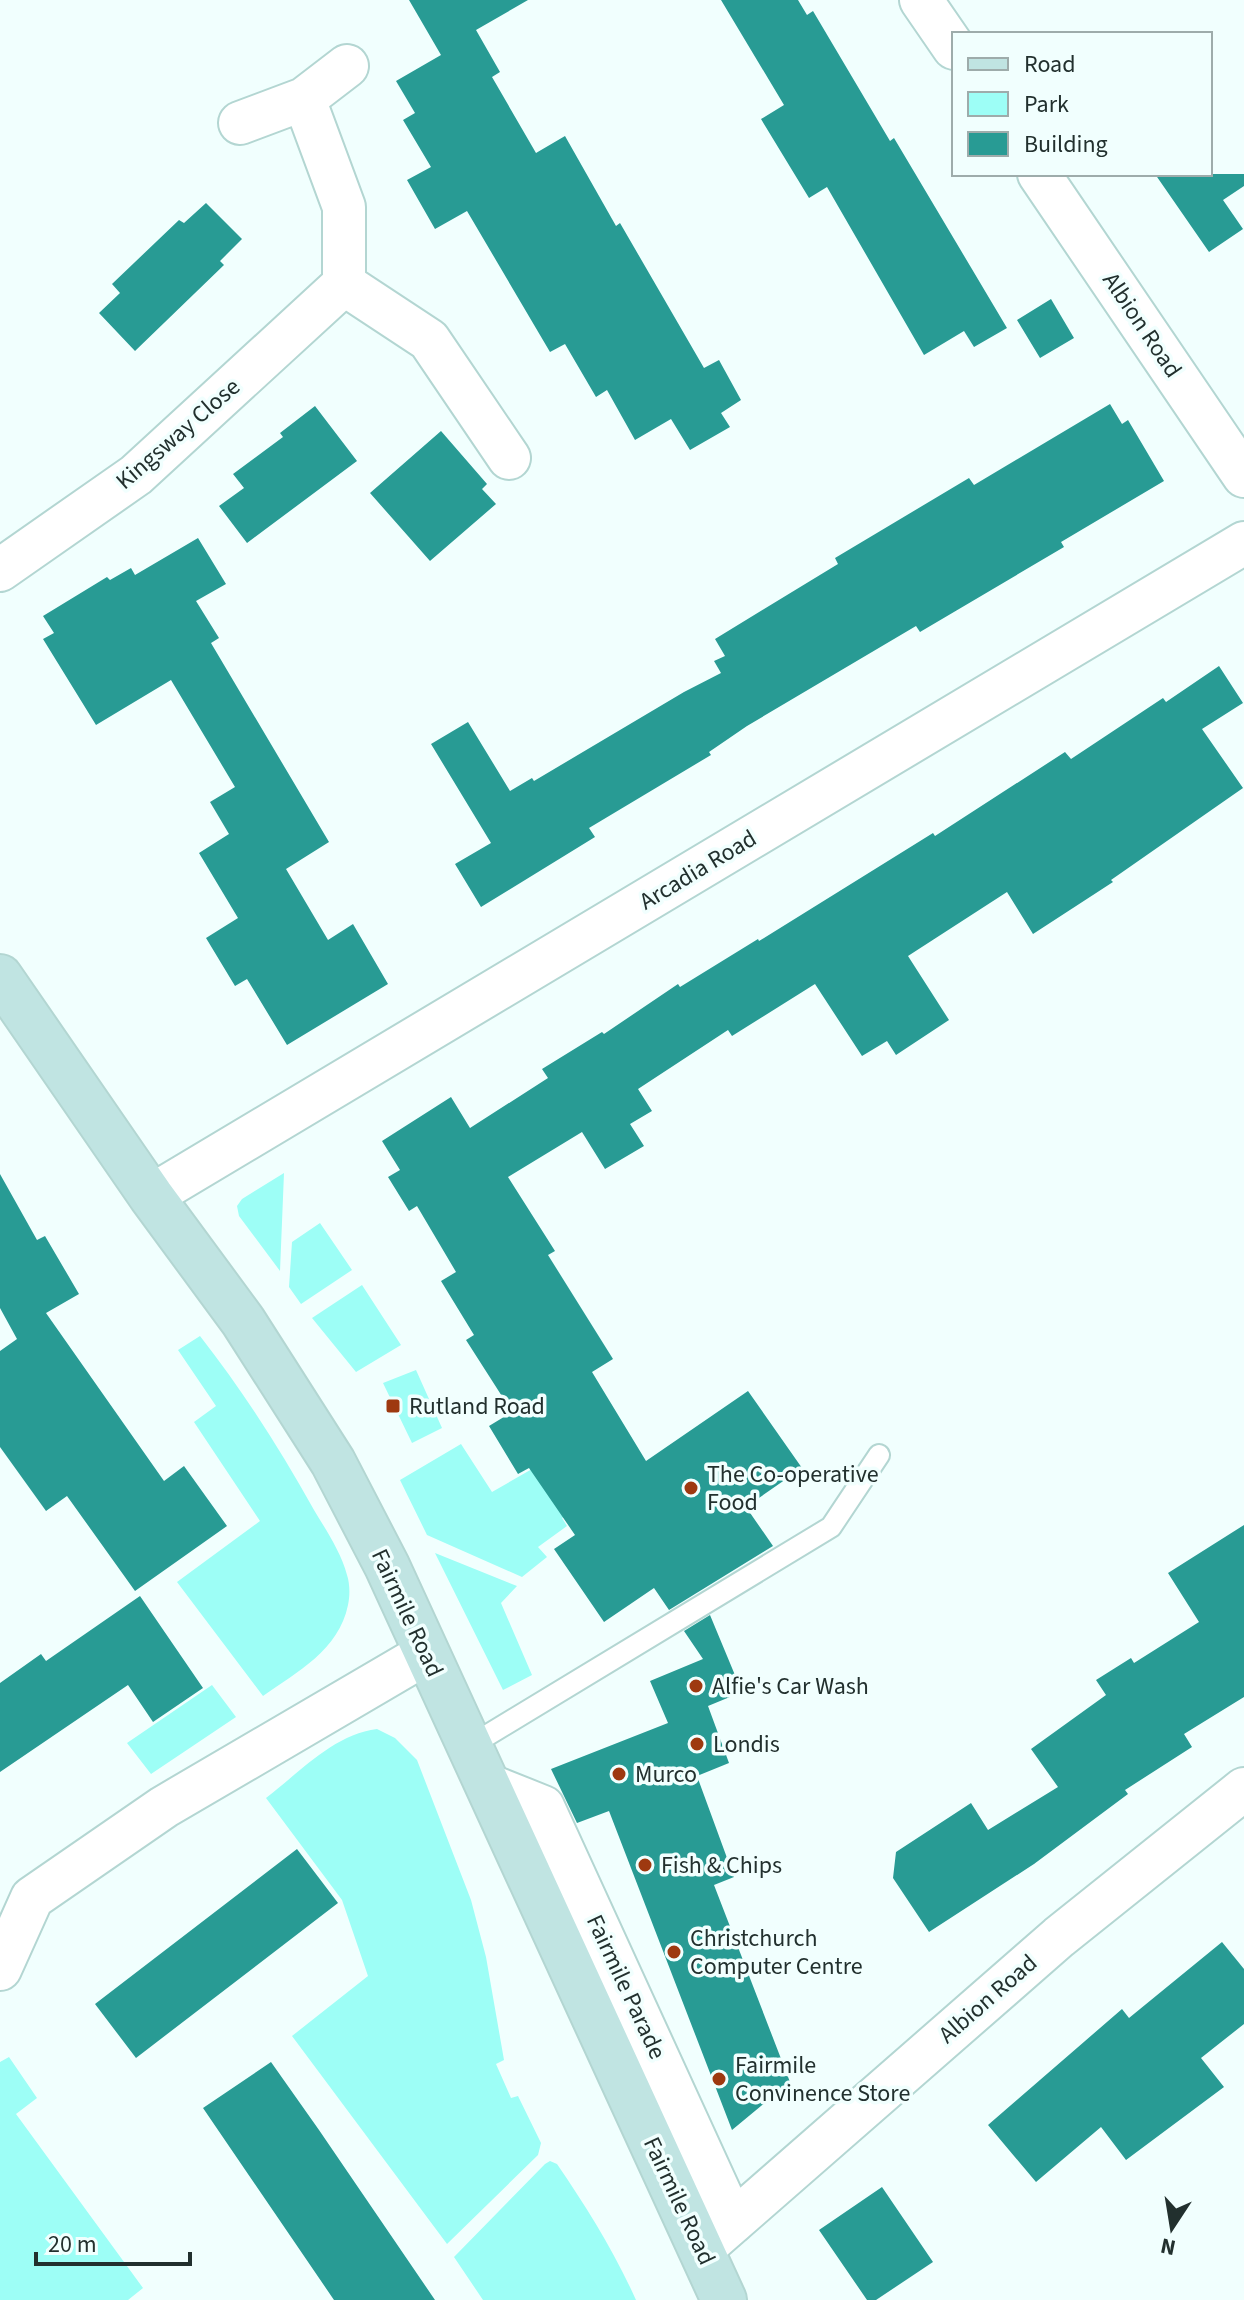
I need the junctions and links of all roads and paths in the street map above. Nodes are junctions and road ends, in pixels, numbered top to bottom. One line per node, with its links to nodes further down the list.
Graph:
1 (921, 0): 2 (street)
2 (952, 45)
3 (347, 66): 4 (street)
4 (304, 99): 5 (street); 7 (street)
5 (240, 123)
6 (1040, 176): 9 (street, Albion Road)
7 (344, 284): 8 (street); 11 (street, Kingsway Close)
8 (509, 458)
9 (1244, 476)
10 (1244, 543): 13 (street, Arcadia Road)
11 (0, 570)
12 (0, 977): 13 (main road, Fairmile Road)
13 (151, 1196): 15 (main road, Fairmile Road)
14 (879, 1455): 16 (lane)
15 (427, 1653): 16 (main road, Fairmile Road); 18 (street)
16 (468, 1747): 19 (main road, Fairmile Road)
17 (1244, 1789): 19 (street, Albion Road)
18 (0, 1969)
19 (718, 2236): 20 (main road, Fairmile Road)
20 (724, 2300)

